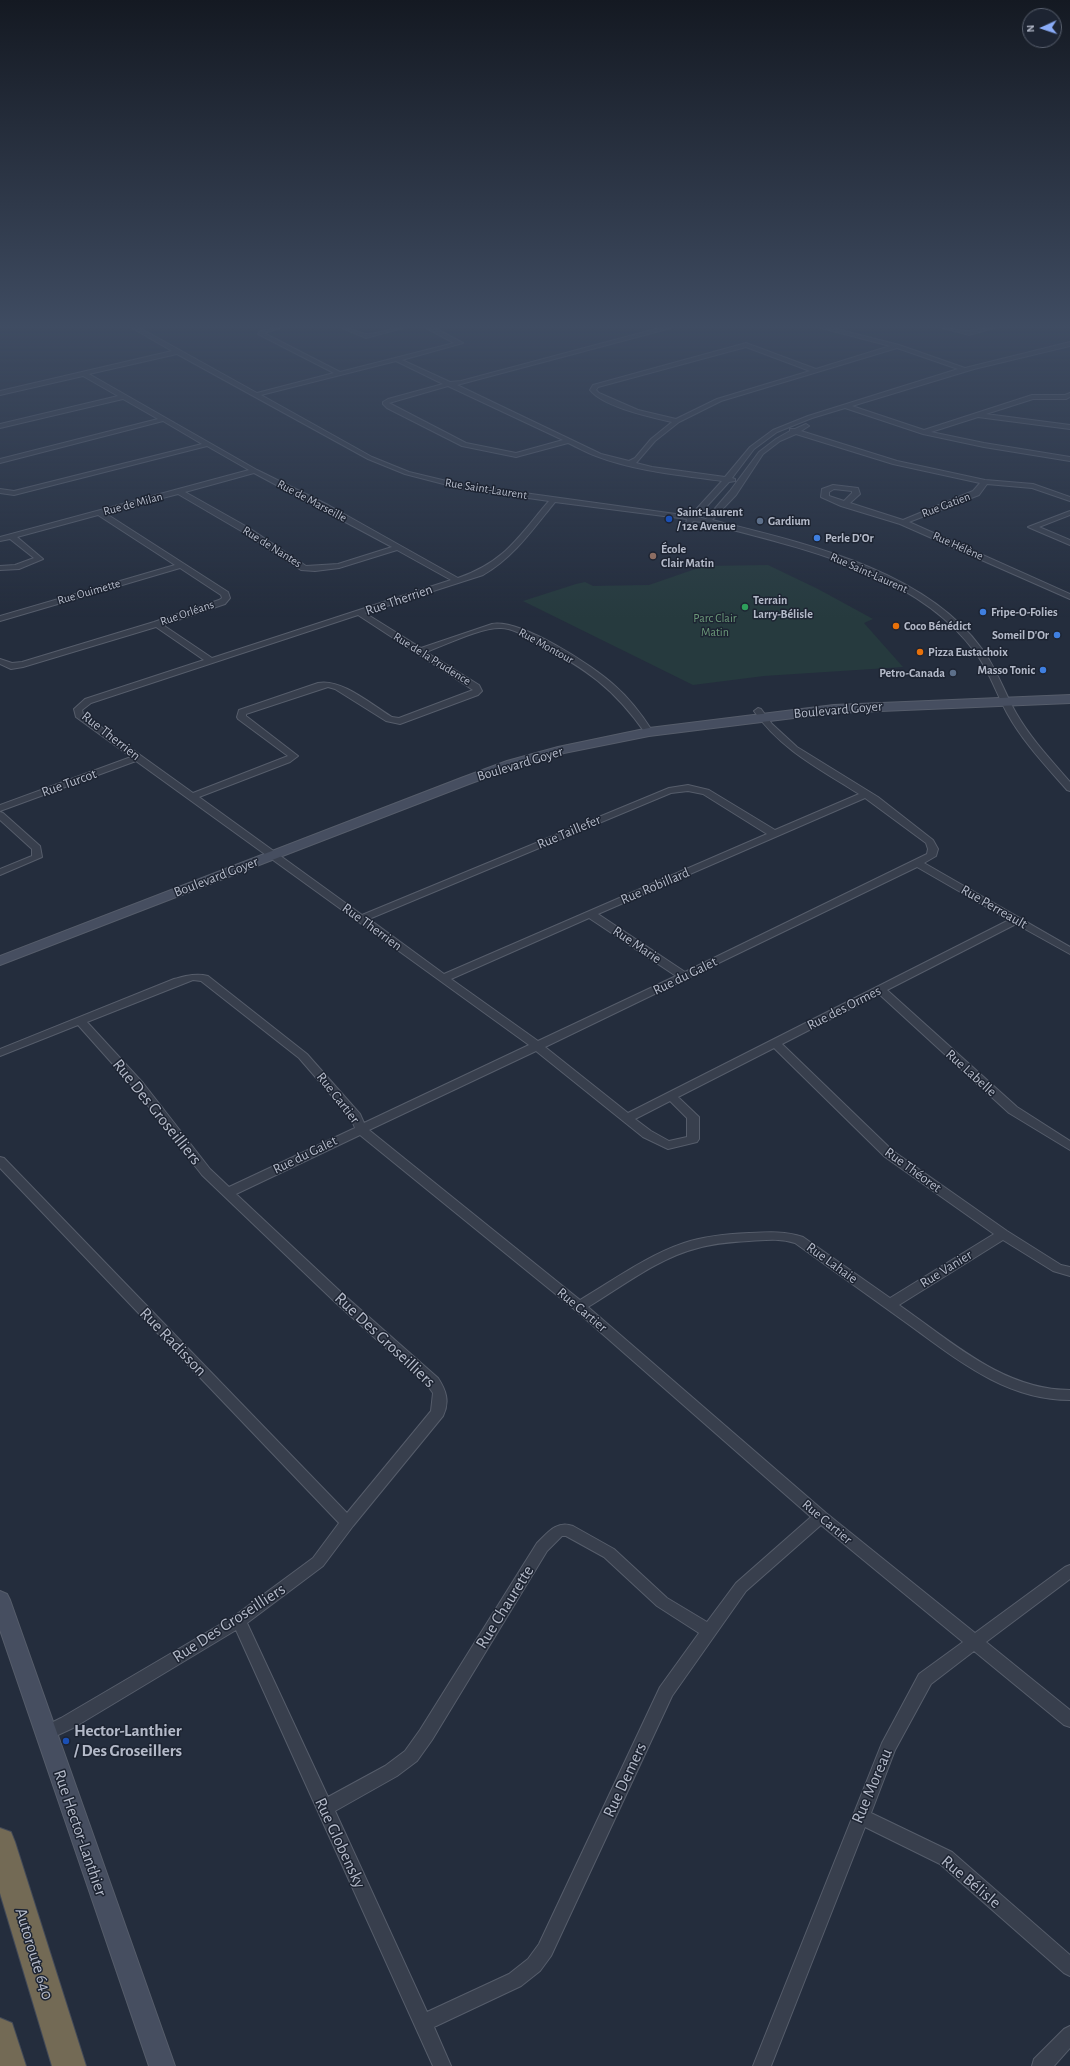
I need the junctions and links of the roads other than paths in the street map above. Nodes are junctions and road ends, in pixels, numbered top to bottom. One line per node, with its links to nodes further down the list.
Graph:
1 (143, 424): 19 (street)
2 (174, 424): 17 (street, Rue de Marseille)
3 (309, 424): 27 (street, Rue Saint-Laurent)
4 (425, 424): 16 (street)
5 (533, 424): 16 (street)
6 (673, 424): 20 (street)
7 (792, 424): 12 (street)
8 (814, 424): 14 (street)
9 (899, 424): 15 (street)
10 (946, 424): 15 (street)
11 (1050, 424): 13 (street)
12 (784, 427): 14 (street); 22 (street)
13 (1070, 427)
14 (795, 431): 23 (street); 24 (street)
15 (922, 432): 18 (street)
16 (568, 441): 20 (street)
17 (208, 444): 21 (street, Rue de Marseille); 25 (street)
18 (1070, 459)
19 (0, 462)
20 (628, 464): 22 (street)
21 (255, 471): 26 (street, Rue de Milan); 38 (street, Rue de Marseille)
22 (727, 479): 23 (street); 32 (street)
23 (741, 481): 34 (street)
24 (985, 482): 28 (street); 33 (street, Rue Gatien)
25 (0, 491)
26 (178, 491): 30 (street, Rue de Milan); 38 (street, Rue de Nantes)
27 (554, 499): 32 (street, Rue Saint-Laurent); 41 (street, Rue Therrien)
28 (1070, 499)
29 (844, 504): 33 (street, Rue Hélène)
30 (99, 513): 35 (street, Rue de Milan); 39 (street, Rue Orléans)
31 (1070, 513): 37 (street)
32 (691, 519): 34 (street, Rue Saint-Laurent)
33 (903, 522): 42 (street, Rue Hélène)
34 (707, 523): 51 (street, Rue Saint-Laurent)
35 (11, 536): 36 (street, Rue de Milan); 40 (street)
36 (0, 539)
37 (1070, 543)
38 (398, 548): 41 (street, Rue de Marseille)
39 (179, 566): 44 (street, Rue Ouimette); 45 (street, Rue Orléans)
40 (0, 568)
41 (456, 580): 43 (street, Rue Therrien)
42 (1070, 597)
43 (360, 613): 46 (street, Rue de la Prudence); 48 (street, Rue Therrien)
44 (0, 619)
45 (157, 624): 47 (street, Rue Orléans); 48 (street)
46 (420, 651): 53 (street, Rue Montour); 57 (street, Rue de la Prudence)
47 (0, 661)
48 (212, 661): 54 (street, Rue Therrien)
49 (1070, 692): 51 (street, Boulevard Goyer)
50 (1070, 698): 51 (street, Boulevard Goyer)
51 (1005, 699): 52 (street, Boulevard Goyer); 55 (street, Rue Saint-Laurent)
52 (760, 714): 53 (street, Boulevard Goyer); 56 (street, Rue du Galet)
53 (647, 729): 61 (street, Boulevard Goyer)
54 (138, 757): 57 (street, Rue Therrien); 58 (street, Rue Turcot)
55 (1068, 785)
56 (866, 794): 60 (street, Rue Robillard); 62 (street, Rue du Galet)
57 (192, 797): 61 (street, Rue Therrien)
58 (0, 808)
59 (0, 815): 63 (street)
60 (774, 834): 64 (street, Rue Robillard); 65 (street, Rue Taillefer)
61 (269, 852): 65 (street, Rue Therrien); 68 (street, Boulevard Goyer); 69 (street, Boulevard Goyer)
62 (917, 863): 66 (street, Rue Perreault); 70 (street, Rue du Galet)
63 (0, 872)
64 (590, 914): 70 (street, Rue Marie); 71 (street, Rue Robillard)
65 (360, 919): 71 (street, Rue Therrien)
66 (1017, 920): 67 (street, Rue Perreault); 72 (street, Rue des Ormes)
67 (1070, 951)
68 (0, 952)
69 (0, 961)
70 (684, 976): 75 (street, Rue du Galet)
71 (443, 978): 75 (street, Rue Therrien)
72 (880, 990): 74 (street, Rue des Ormes); 80 (street, Rue Labelle)
73 (80, 1021): 76 (street); 79 (street, Rue Cartier); 82 (street, Rue Des Groseilliers)
74 (775, 1044): 77 (street, Rue des Ormes); 83 (street, Rue Théoret)
75 (537, 1046): 78 (street); 79 (street, Rue du Galet)
76 (0, 1053)
77 (671, 1096): 78 (street, Rue des Ormes); 78 (street)
78 (627, 1118)
79 (361, 1129): 82 (street, Rue du Galet); 86 (street, Rue Cartier)
80 (1070, 1146)
81 (0, 1161): 89 (street, Rue Radisson)
82 (227, 1193): 89 (street, Rue Des Groseilliers)
83 (1003, 1234): 84 (street, Rue Théoret); 85 (street, Rue Vanier)
84 (1070, 1272)
85 (889, 1305): 86 (street, Rue Lahaie); 87 (street, Rue Lahaie)
86 (579, 1306): 88 (street, Rue Cartier)
87 (1070, 1395)
88 (820, 1516): 93 (street, Rue Demers); 94 (street, Rue Cartier)
89 (348, 1522): 92 (street, Rue Des Groseilliers)
90 (1070, 1571): 94 (street, Rue Moreau)
91 (0, 1600): 96 (street, Rue Hector-Lanthier)
92 (238, 1620): 96 (street, Rue Des Groseilliers); 97 (street, Rue Globensky)
93 (708, 1631): 97 (street, Rue Chaurette); 101 (street, Rue Demers)
94 (974, 1642): 95 (street, Rue Cartier); 98 (street, Rue Moreau)
95 (1070, 1720)
96 (45, 1734): 106 (street, Rue Hector-Lanthier)
97 (324, 1808): 101 (street, Rue Globensky)
98 (860, 1816): 100 (street, Rue Bélisle); 108 (street, Rue Moreau)
99 (0, 1842): 105 (highway, Autoroute 640)
100 (1070, 1967)
101 (423, 2023): 107 (street, Rue Globensky)
102 (0, 2035): 104 (highway)
103 (1070, 2035): 109 (street)
104 (9, 2066)
105 (69, 2066)
106 (162, 2066)
107 (442, 2066)
108 (762, 2066)
109 (1041, 2066)

